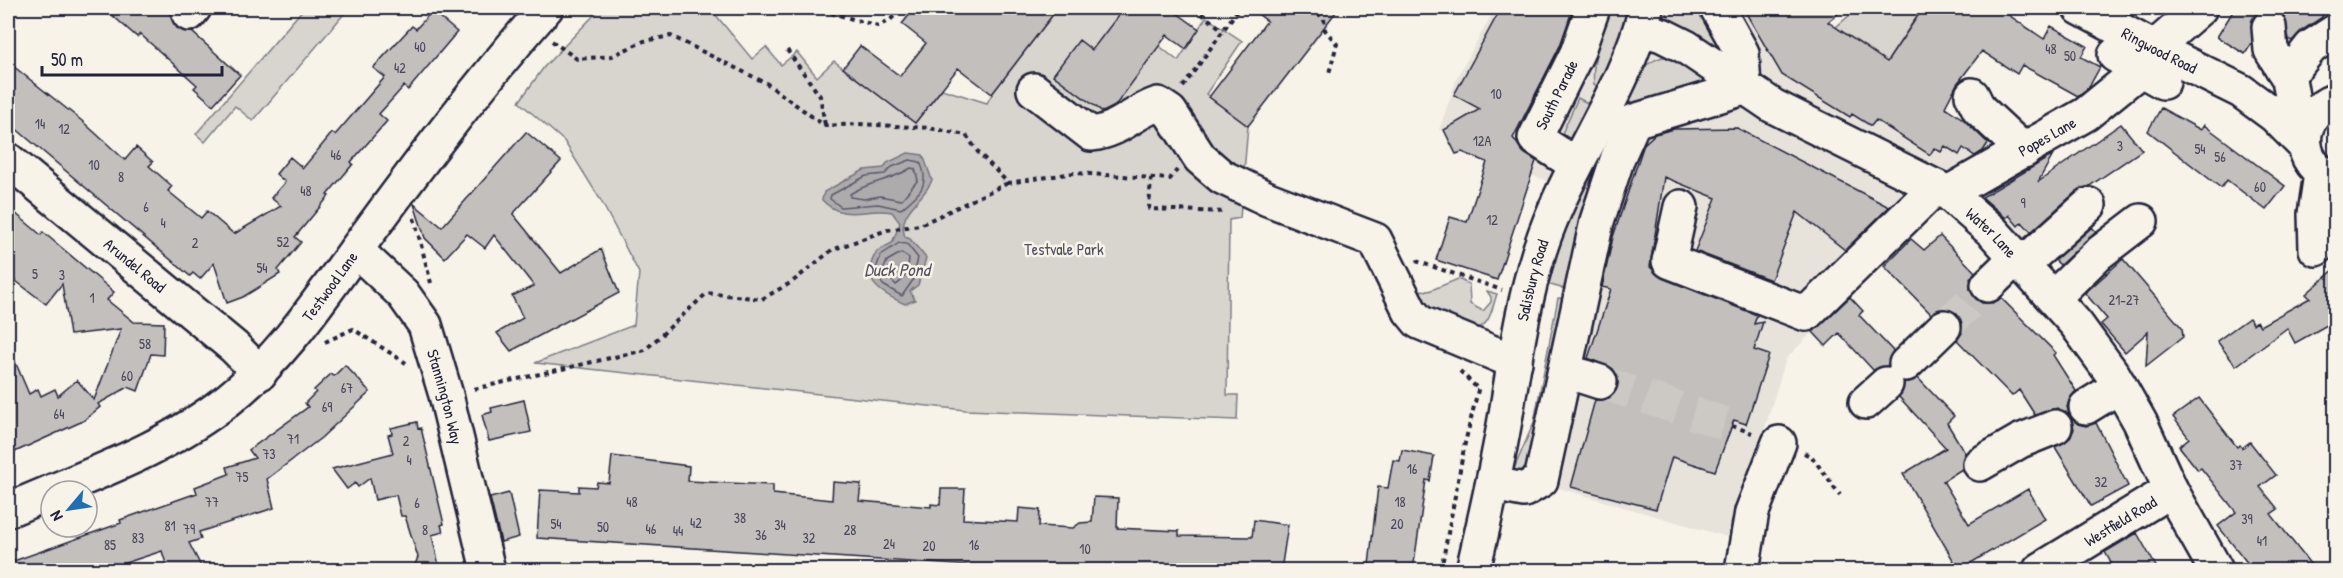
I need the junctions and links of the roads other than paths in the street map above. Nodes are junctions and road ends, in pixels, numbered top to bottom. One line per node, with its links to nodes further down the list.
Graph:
1 (1593, 8): 18 (street, South Parade)
2 (1717, 8): 11 (street)
3 (2080, 8): 9 (street, Ringwood Road)
4 (2200, 8): 9 (street, Popes Lane)
5 (538, 16): 26 (street, Testwood Lane)
6 (1643, 18): 11 (street, Water Lane); 18 (street, Salisbury Road)
7 (2269, 27): 10 (street)
8 (2336, 30): 10 (street)
9 (2143, 64): 13 (street, Ringwood Road); 17 (street, Popes Lane)
10 (2282, 68): 15 (street)
11 (1744, 88): 21 (street, Water Lane); 32 (street)
12 (1034, 90): 31 (street)
13 (2241, 91): 15 (street, Ringwood Road); 16 (street, Ringwood Road)
14 (1972, 95): 17 (street)
15 (2317, 102): 16 (street)
16 (2305, 146): 20 (street, Ringwood Road)
17 (2024, 151): 21 (street, Popes Lane)
18 (1575, 164): 31 (street, Salisbury Road)
19 (10, 167): 33 (street, Arundel Road)
20 (2328, 177): 25 (street)
21 (1942, 190): 23 (street, Popes Lane); 27 (street, Water Lane)
22 (2089, 205): 27 (street)
23 (1681, 207)
24 (2141, 221): 29 (street)
25 (2316, 249)
26 (356, 250): 33 (street, Testwood Lane); 46 (street, Stannington Way)
27 (2020, 261): 28 (street); 29 (street, Water Lane)
28 (1988, 285)
29 (2053, 298): 36 (street, Water Lane)
30 (1944, 327): 35 (street)
31 (1501, 356): 42 (street, Salisbury Road)
32 (1566, 371): 34 (street); 42 (street)
33 (260, 373): 41 (street, Testwood Lane)
34 (1600, 382)
35 (1886, 383)
36 (2120, 386): 37 (street); 43 (street, Water Lane)
37 (2086, 407)
38 (2055, 427): 40 (street)
39 (1779, 443): 48 (street)
40 (1980, 464)
41 (81, 479)
42 (1493, 484): 47 (street, Salisbury Road)
43 (2171, 490): 49 (street, Westfield Road); 50 (street, Water Lane)
44 (39, 497): 45 (street, Testwood Lane)
45 (8, 510)
46 (489, 570)
47 (1473, 570)
48 (1742, 570)
49 (2040, 570)
50 (2216, 570)

